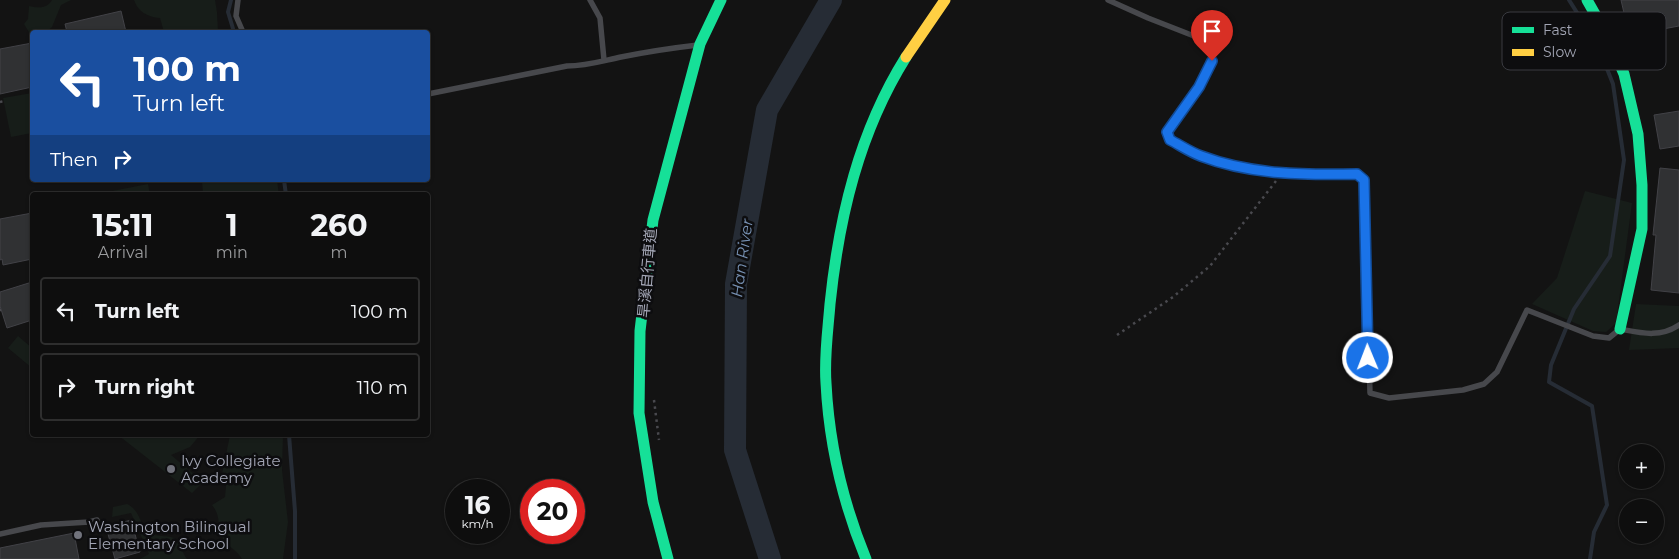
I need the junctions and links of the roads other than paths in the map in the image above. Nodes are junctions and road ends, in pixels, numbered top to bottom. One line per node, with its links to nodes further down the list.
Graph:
1 (238, 0): 8 (lane)
2 (590, 0): 10 (lane)
3 (721, 0): 9 (street)
4 (945, 0): 18 (street)
5 (1108, 0): 14 (lane)
6 (1587, 0): 7 (street)
7 (1594, 12)
8 (242, 30)
9 (700, 44): 10 (lane); 17 (street)
10 (604, 60): 12 (lane)
11 (1622, 70): 14 (street)
12 (430, 94)
13 (1679, 325): 14 (lane)
14 (1620, 329)
15 (97, 520): 16 (lane)
16 (0, 534)
17 (668, 559)
18 (866, 559)

